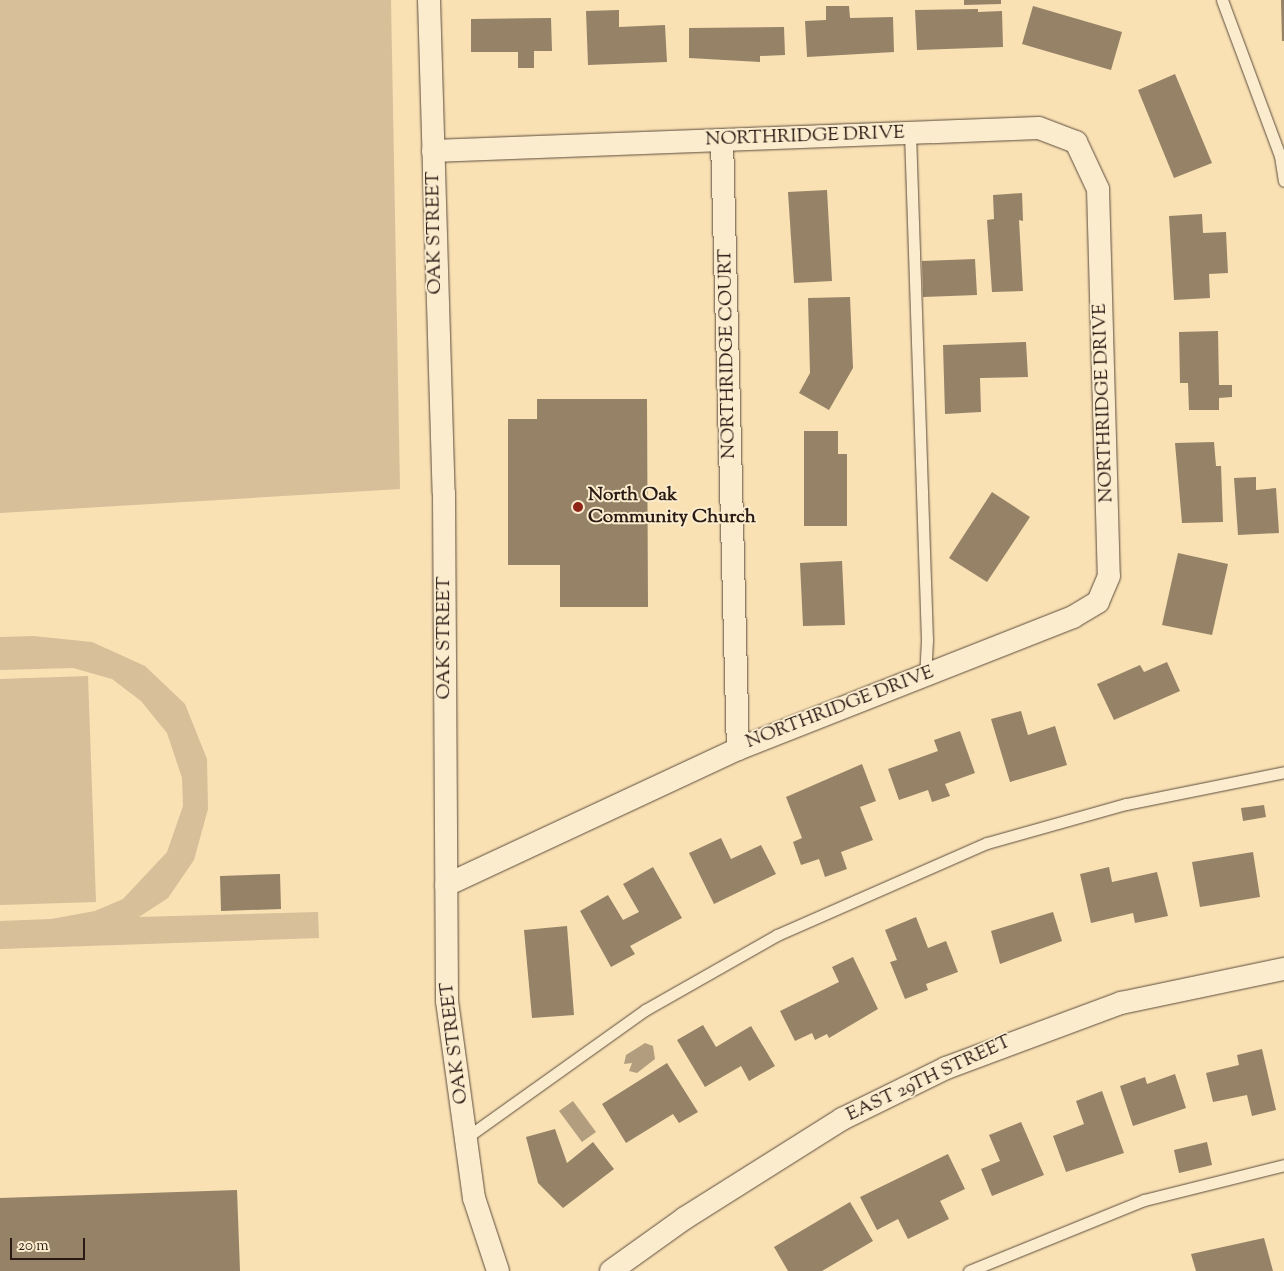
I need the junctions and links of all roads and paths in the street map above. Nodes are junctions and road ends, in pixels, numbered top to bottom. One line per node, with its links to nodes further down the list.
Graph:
1 (429, 0): 5 (street, OAK STREET)
2 (1222, 0): 6 (lane)
3 (910, 133): 4 (street, NORTHRIDGE DRIVE); 7 (lane); 7 (street, NORTHRIDGE DRIVE)
4 (722, 140): 5 (street, NORTHRIDGE DRIVE); 8 (street, NORTHRIDGE COURT)
5 (433, 151): 10 (street, OAK STREET)
6 (1284, 181)
7 (925, 675): 8 (street, NORTHRIDGE DRIVE)
8 (738, 749): 10 (street, NORTHRIDGE DRIVE)
9 (1284, 772): 12 (lane)
10 (446, 885): 12 (street, OAK STREET)
11 (1284, 969): 15 (street, EAST 29TH STREET)
12 (467, 1137): 14 (street, OAK STREET)
13 (1284, 1165): 16 (lane)
14 (498, 1271)
15 (611, 1271)
16 (969, 1271)

